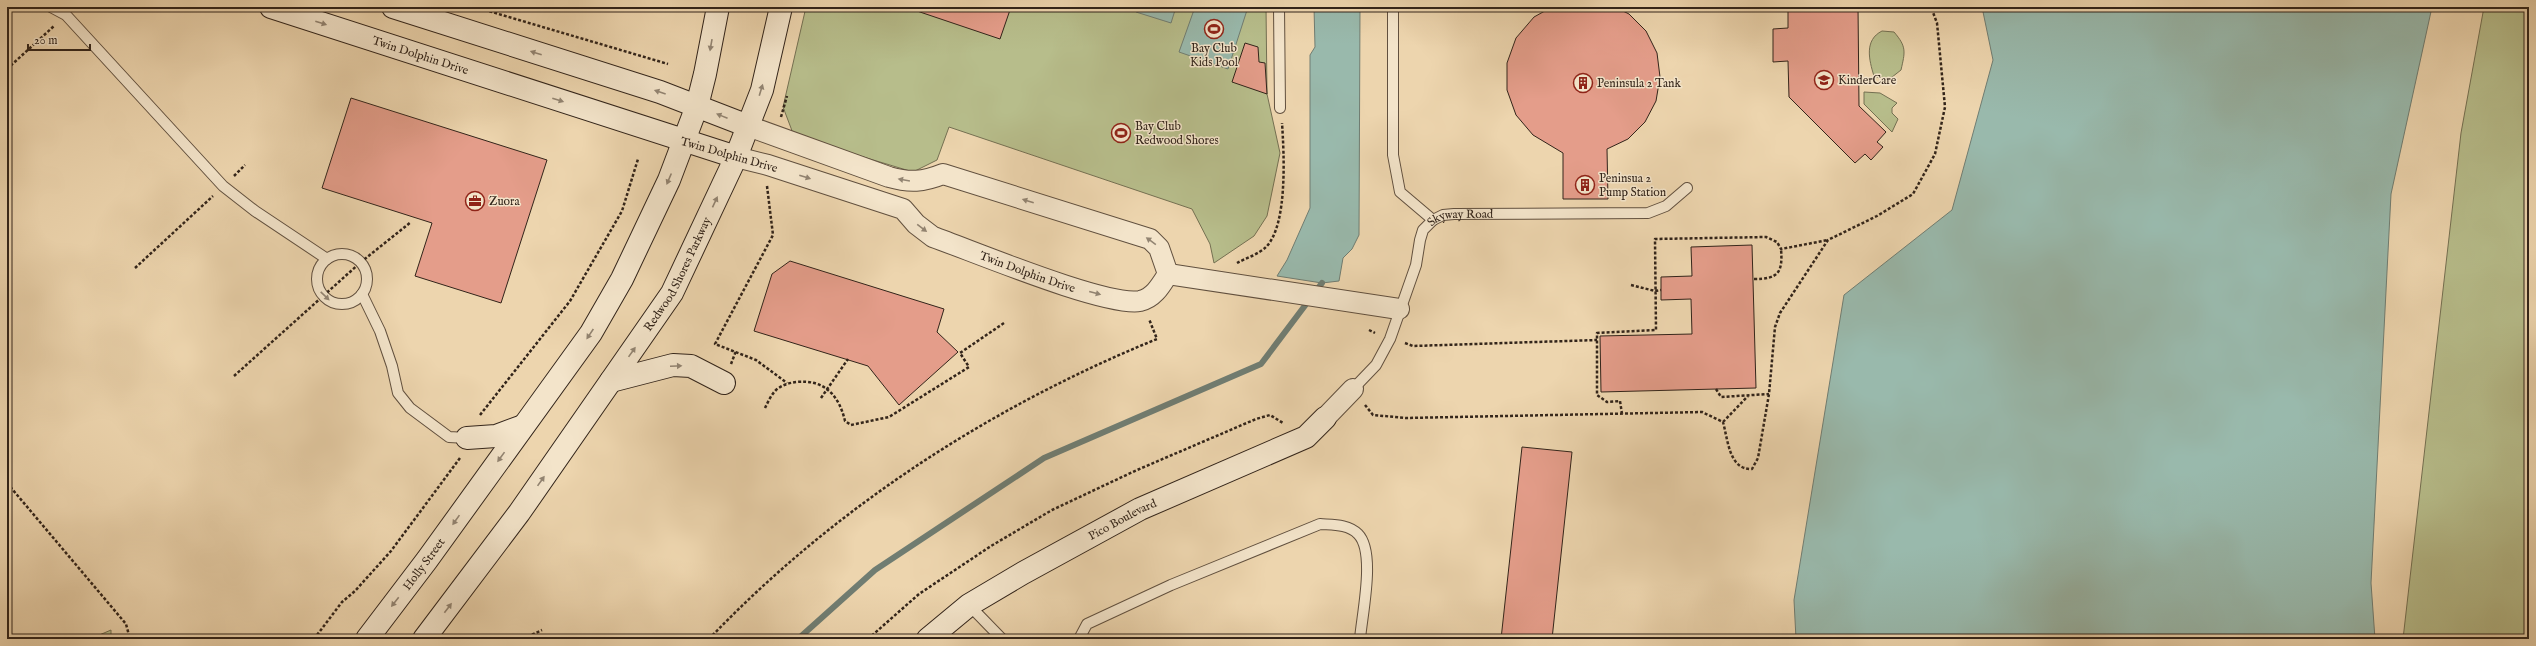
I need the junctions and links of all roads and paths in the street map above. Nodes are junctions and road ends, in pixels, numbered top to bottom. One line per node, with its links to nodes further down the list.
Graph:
1 (51, 7): 30 (lane)
2 (271, 7): 18 (main road, Twin Dolphin Drive, one-way to 18)
3 (393, 7): 14 (main road, one-way to 3)
4 (475, 7): 11 (path)
5 (718, 7): 14 (main road, one-way to 14)
6 (781, 7): 17 (main road, Redwood Shores Parkway, one-way to 6)
7 (1279, 7): 15 (lane)
8 (1392, 7): 26 (lane)
9 (1931, 7): 28 (path)
10 (57, 22): 12 (path)
11 (668, 64)
12 (7, 69)
13 (787, 96): 16 (path)
14 (697, 106): 17 (main road, one-way to 14); 18 (main road)
15 (1280, 108): 35 (path)
16 (781, 117)
17 (748, 126): 19 (main road, Redwood Shores Parkway); 33 (street, one-way to 17)
18 (683, 142): 19 (main road, Twin Dolphin Drive); 64 (main road, one-way to 64)
19 (736, 157): 41 (street, Twin Dolphin Drive, one-way to 41); 51 (main road, Redwood Shores Parkway, one-way to 19)
20 (638, 159): 65 (path)
21 (245, 165): 22 (path)
22 (232, 178)
23 (767, 185): 53 (path)
24 (1687, 188): 26 (lane, Skyway Road)
25 (213, 196): 32 (path)
26 (1433, 220): 42 (lane, Skyway Road)
27 (411, 222): 31 (path)
28 (1828, 240): 29 (path); 57 (path)
29 (1781, 249): 34 (path); 38 (path)
30 (327, 259): 31 (lane); 40 (lane)
31 (361, 262): 39 (lane); 40 (path)
32 (135, 268)
33 (1168, 274): 35 (street); 41 (street)
34 (1754, 278)
35 (1207, 281): 42 (street)
36 (1631, 285): 38 (path)
37 (1661, 290): 38 (path)
38 (1655, 291): 46 (path)
39 (362, 294): 40 (lane, one-way to 39); 65 (lane)
40 (323, 295): 50 (path)
41 (1141, 301): 75 (path)
42 (1399, 309): 45 (lane, Skyway Road)
43 (1004, 323): 54 (path)
44 (1368, 330): 45 (path)
45 (1390, 339): 46 (path); 55 (lane, Skyway Road)
46 (1597, 340): 49 (path)
47 (848, 359): 54 (path)
48 (1600, 366): 49 (path)
49 (1597, 368): 61 (path)
50 (234, 376)
51 (611, 382): 52 (main road, one-way to 52); 73 (main road, Redwood Shores Parkway, one-way to 51)
52 (724, 383)
53 (787, 383): 54 (path); 60 (path)
54 (828, 389): 59 (path)
55 (1353, 389): 61 (path); 62 (street, Skyway Road)
56 (1716, 389): 58 (path)
57 (1769, 394): 58 (path); 63 (path)
58 (1748, 396): 63 (path)
59 (821, 398)
60 (765, 408)
61 (1622, 414): 63 (path)
62 (1325, 418): 66 (main road, Pico Boulevard)
63 (1723, 422)
64 (523, 426): 65 (main road); 72 (main road, Holly Street, one-way to 72)
65 (469, 437): 71 (path)
66 (1306, 437): 68 (main road, Pico Boulevard); 76 (path)
67 (7, 483): 70 (path)
68 (969, 605): 77 (main road, Pico Boulevard); 78 (lane)
69 (542, 630): 74 (path)
70 (130, 639)
71 (314, 639)
72 (367, 639)
73 (424, 639)
74 (523, 639)
75 (709, 639)
76 (868, 639)
77 (928, 639)
78 (1002, 639)
79 (1079, 639): 80 (lane)
80 (1360, 639)

